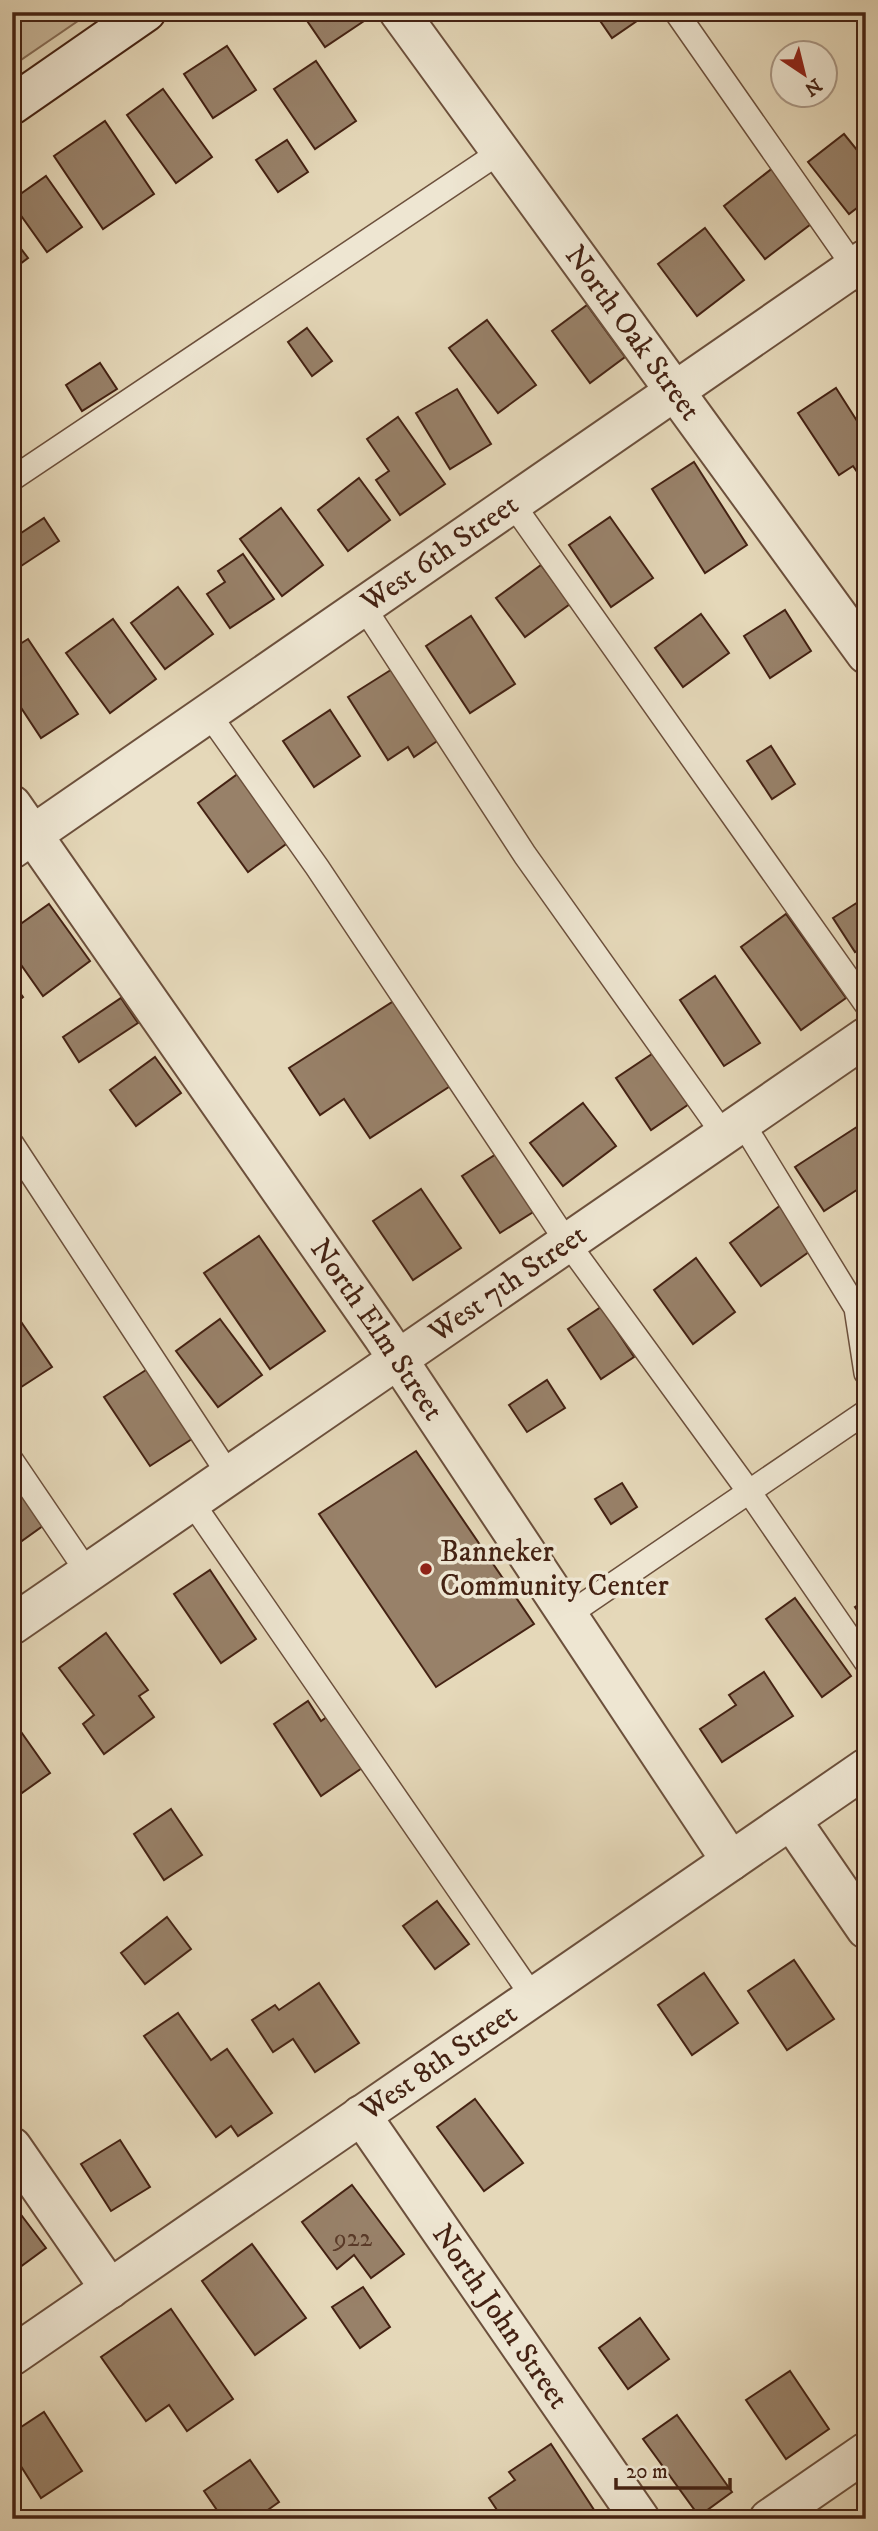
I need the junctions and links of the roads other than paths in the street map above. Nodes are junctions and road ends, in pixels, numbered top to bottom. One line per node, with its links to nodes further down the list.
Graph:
1 (146, 12): 4 (street)
2 (399, 12): 5 (street, North Oak Street)
3 (676, 12): 6 (lane)
4 (12, 104)
5 (500, 152): 7 (street, North Oak Street); 8 (lane)
6 (862, 270): 7 (street, West 6th Street)
7 (673, 393): 9 (street, West 6th Street); 11 (street, North Oak Street)
8 (12, 479)
9 (512, 503): 10 (street, West 6th Street); 14 (lane)
10 (363, 606): 12 (street, West 6th Street); 16 (lane)
11 (866, 654)
12 (208, 713): 13 (street, West 6th Street); 18 (lane)
13 (19, 829): 19 (street, North Elm Street)
14 (866, 1004)
15 (866, 1037): 16 (street, West 7th Street)
16 (733, 1128): 18 (street, West 7th Street); 20 (lane)
17 (12, 1144): 23 (lane)
18 (567, 1242): 19 (street, West 7th Street); 24 (lane)
19 (398, 1359): 23 (street, West 7th Street); 27 (street, North Elm Street)
20 (866, 1373)
21 (866, 1412): 24 (lane)
22 (12, 1461): 26 (lane)
23 (229, 1475): 25 (street, West 7th Street)
24 (750, 1493): 27 (lane); 29 (lane)
25 (191, 1502): 26 (street, West 7th Street); 34 (lane)
26 (88, 1573): 28 (street, West 7th Street)
27 (568, 1615): 32 (street, North Elm Street)
28 (12, 1625)
29 (866, 1662)
30 (866, 1768): 31 (street, West 8th Street)
31 (791, 1820): 32 (street, West 8th Street); 33 (street)
32 (731, 1861): 34 (street, West 8th Street)
33 (866, 1929)
34 (533, 1997): 35 (street, West 8th Street)
35 (361, 2115): 37 (street, West 8th Street); 40 (street, North John Street)
36 (12, 2147): 37 (street)
37 (110, 2289): 38 (street, West 8th Street)
38 (12, 2356)
39 (866, 2452): 41 (street)
40 (640, 2519)
41 (769, 2519)

